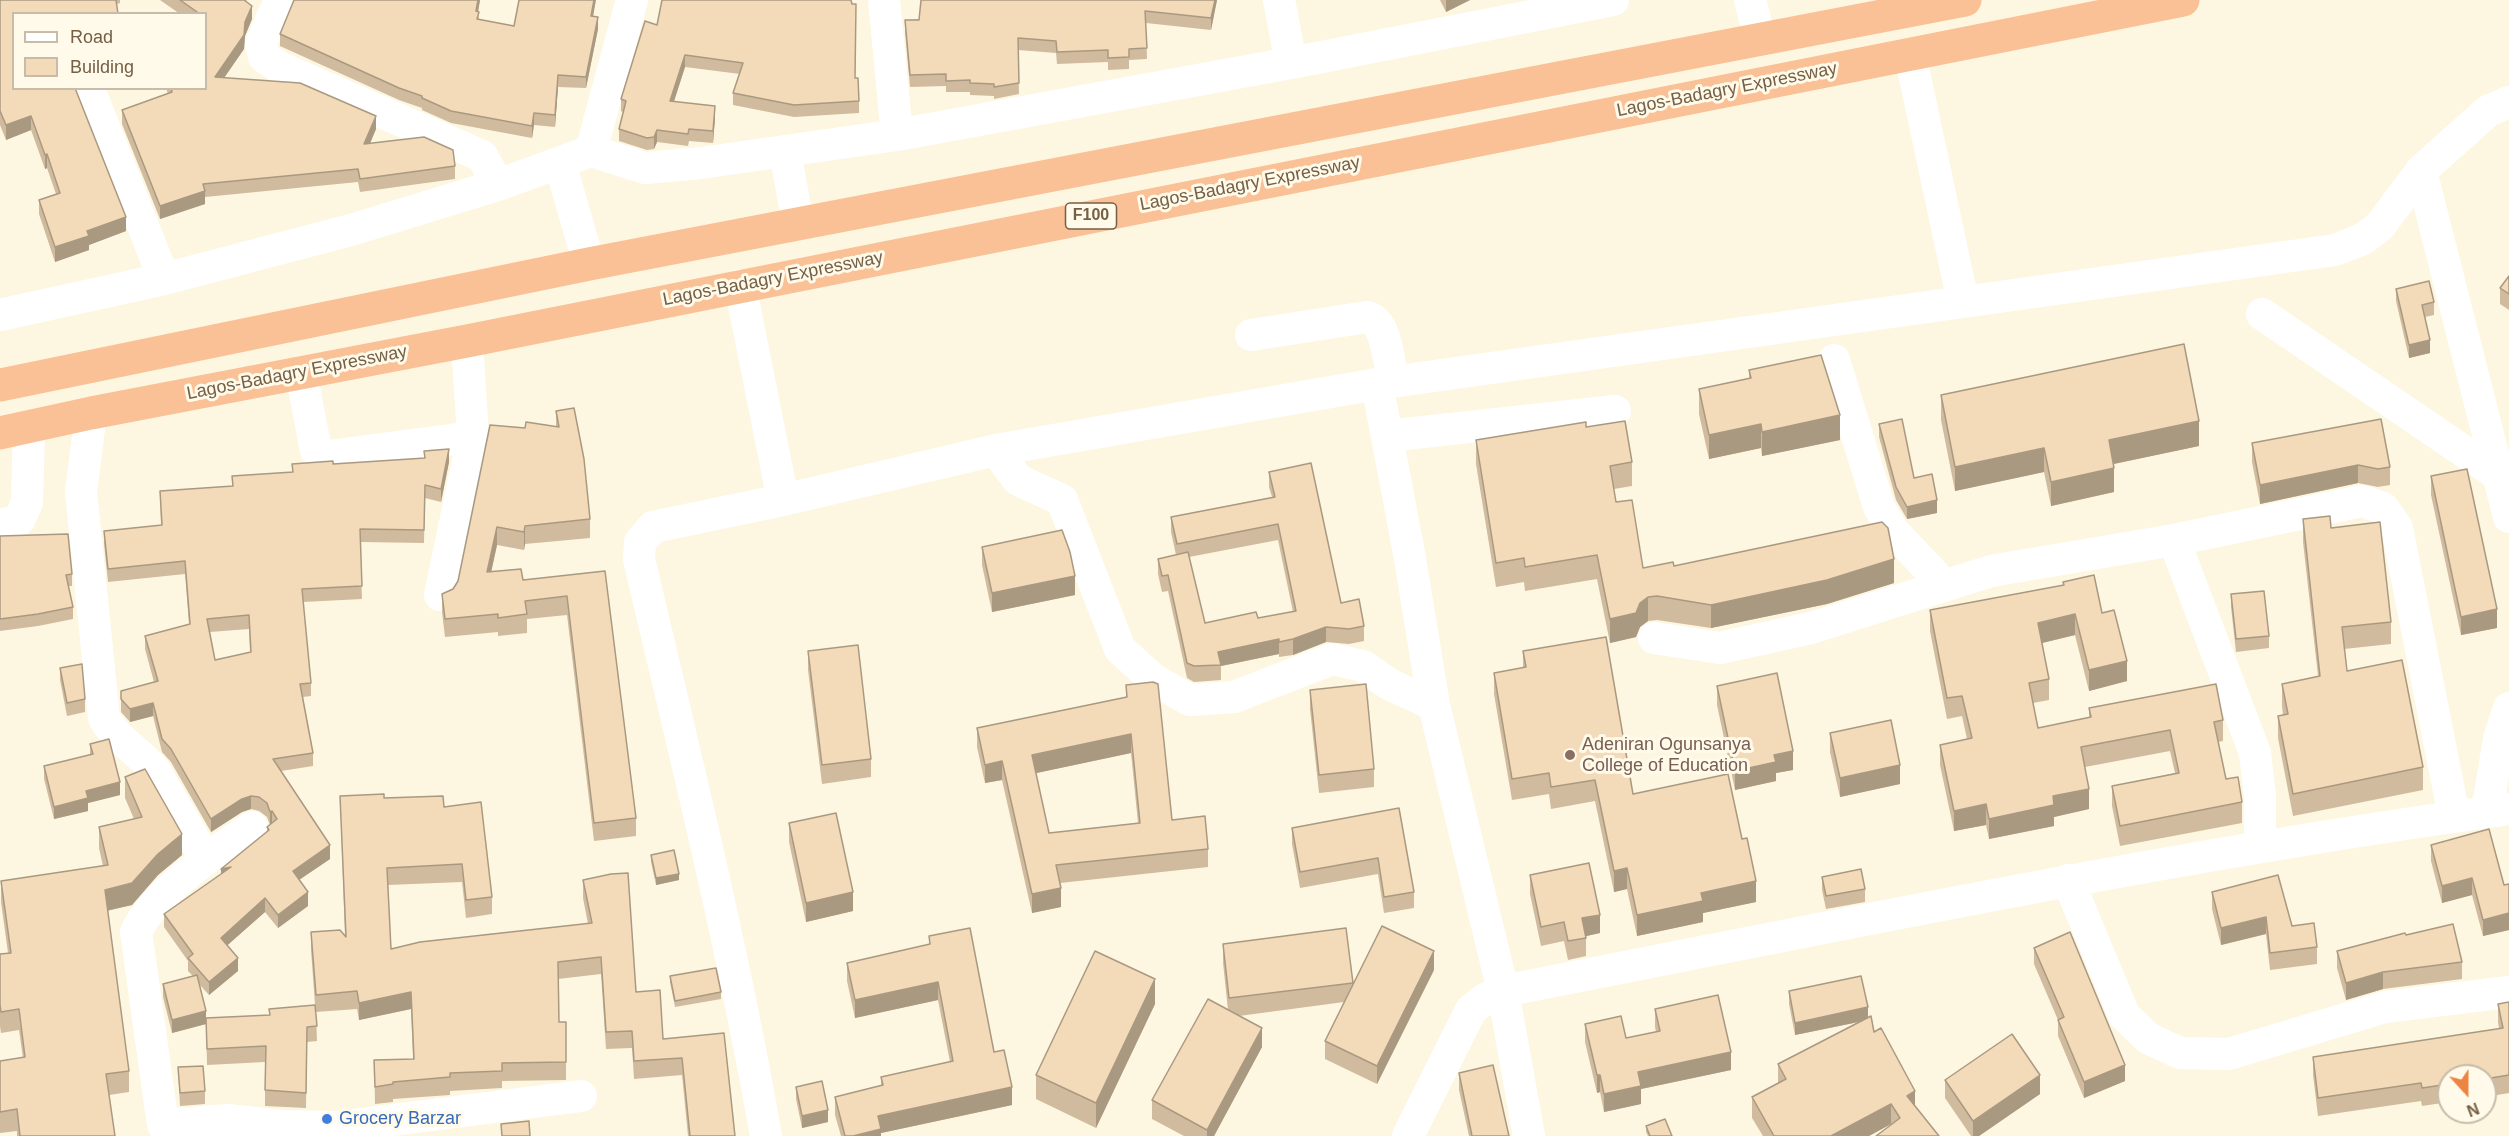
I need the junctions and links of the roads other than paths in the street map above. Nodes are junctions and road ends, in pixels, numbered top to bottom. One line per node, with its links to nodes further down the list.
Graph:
1 (280, 0): 19 (street)
2 (632, 0): 15 (street)
3 (884, 0): 14 (street)
4 (1279, 0): 11 (street)
5 (1613, 0): 11 (street)
6 (1749, 0): 9 (street)
7 (1965, 0): 9 (highway)
8 (2183, 0): 10 (highway, Lagos-Badagry Expressway / F100)
9 (1761, 39): 20 (highway)
10 (1910, 54): 23 (highway, Lagos-Badagry Expressway / F100); 24 (street)
11 (1291, 63): 14 (street)
12 (89, 90): 22 (street)
13 (2509, 102): 18 (street)
14 (897, 135): 16 (street)
15 (591, 151): 16 (street); 17 (street)
16 (785, 151): 20 (street)
17 (560, 163): 19 (street); 21 (street)
18 (2421, 171): 24 (street); 39 (street)
19 (498, 185): 22 (street)
20 (798, 224): 21 (highway)
21 (589, 264): 32 (highway)
22 (164, 279): 26 (street)
23 (740, 285): 28 (highway, Lagos-Badagry Expressway / F100); 40 (street)
24 (1963, 302): 31 (street)
25 (2262, 314): 39 (street)
26 (0, 315)
27 (1251, 335): 31 (street)
28 (467, 341): 30 (highway, Lagos-Badagry Expressway / F100); 37 (street)
29 (1834, 360): 44 (street)
30 (301, 372): 34 (highway, Lagos-Badagry Expressway / F100); 37 (street)
31 (1385, 383): 36 (street); 38 (street)
32 (0, 385)
33 (1615, 411): 36 (street)
34 (91, 413): 35 (highway, Lagos-Badagry Expressway / F100); 53 (street)
35 (14, 430): 42 (street)
36 (1387, 436): 47 (street)
37 (473, 437): 45 (street)
38 (996, 450): 40 (street); 47 (street)
39 (2498, 474): 41 (street)
40 (783, 500): 59 (street)
41 (2509, 517)
42 (0, 525)
43 (2174, 540): 44 (street); 50 (street); 52 (street)
44 (1944, 585): 46 (street)
45 (440, 595)
46 (1654, 638)
47 (1434, 705): 55 (street)
48 (2509, 708): 49 (street)
49 (2498, 810): 50 (street)
50 (2454, 816): 52 (street)
51 (252, 827): 53 (street)
52 (2260, 846): 54 (street)
53 (205, 858): 58 (street)
54 (2068, 880): 55 (street); 56 (street)
55 (1503, 991): 60 (street); 61 (street)
56 (2509, 992)
57 (581, 1096): 58 (street)
58 (164, 1130)
59 (766, 1136)
60 (1408, 1136)
61 (1529, 1136)

